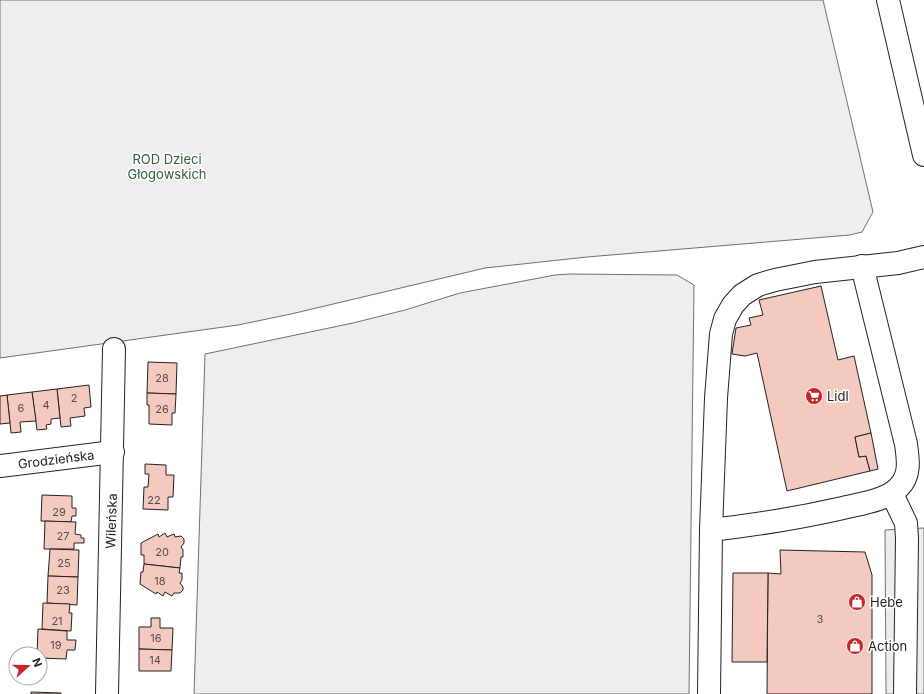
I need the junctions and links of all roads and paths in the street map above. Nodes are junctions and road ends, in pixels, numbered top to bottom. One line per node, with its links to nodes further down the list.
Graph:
1 (888, 0): 2 (street)
2 (924, 155)
3 (924, 257): 4 (street)
4 (862, 266): 8 (street); 10 (street)
5 (114, 348): 6 (street, Wileńska)
6 (113, 452): 7 (street, Grodzieńska); 11 (street, Wileńska)
7 (0, 466)
8 (892, 494): 9 (street); 10 (street)
9 (915, 522): 13 (street)
10 (711, 530): 12 (street)
11 (107, 694)
12 (709, 694)
13 (905, 694)

